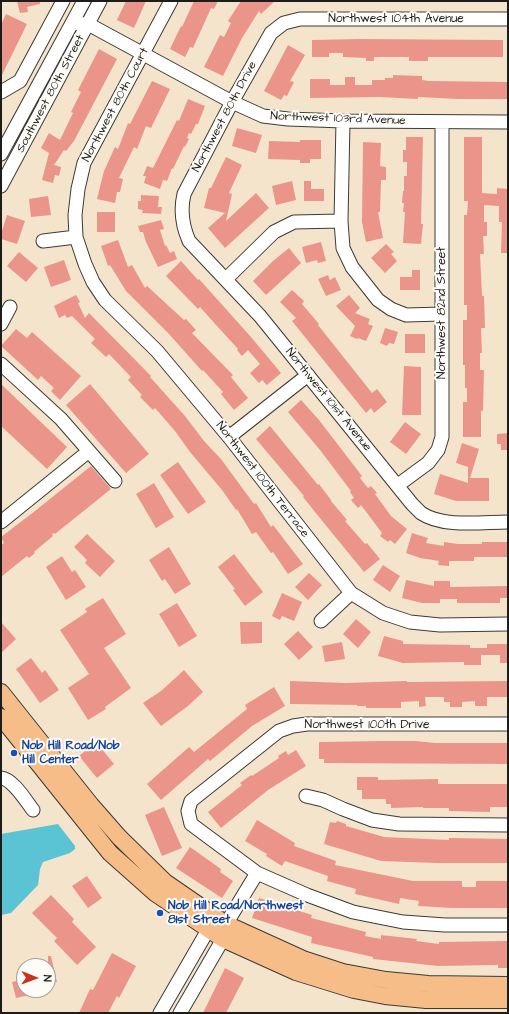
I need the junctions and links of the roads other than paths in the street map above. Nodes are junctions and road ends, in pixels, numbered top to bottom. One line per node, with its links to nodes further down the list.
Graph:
1 (63, 1): 10 (street)
2 (84, 1): 6 (street, Southwest 80th Street)
3 (100, 1): 8 (street, Southwest 80th Street)
4 (171, 1): 9 (street, Northwest 80th Court)
5 (508, 19): 7 (street, Northwest 104th Avenue)
6 (72, 23): 8 (street, Northwest 103rd Avenue); 15 (street, Southwest 80th Street)
7 (284, 23): 11 (street, Northwest 80th Drive)
8 (88, 24): 9 (street, Northwest 103rd Avenue); 16 (street, Southwest 80th Street)
9 (143, 53): 11 (street, Northwest 103rd Avenue); 19 (street, Northwest 80th Court)
10 (1, 92)
11 (232, 102): 12 (street, Northwest 103rd Avenue); 17 (street, Northwest 80th Drive)
12 (343, 121): 13 (street, Northwest 103rd Avenue); 18 (street)
13 (442, 122): 14 (street, Northwest 103rd Avenue); 23 (street, Northwest 82nd Street)
14 (508, 122)
15 (1, 154)
16 (1, 186)
17 (182, 219): 21 (street, Northwest 101st Avenue)
18 (341, 221): 21 (street); 23 (street)
19 (76, 237): 20 (street); 27 (street, Northwest 100th Terrace)
20 (43, 241)
21 (226, 279): 26 (street, Northwest 101st Avenue)
22 (10, 306): 24 (street)
23 (442, 314): 30 (street, Northwest 82nd Street)
24 (1, 324)
25 (1, 364): 28 (street)
26 (308, 375): 27 (street); 30 (street, Northwest 101st Avenue)
27 (229, 437): 33 (street, Northwest 100th Terrace)
28 (89, 451): 29 (street); 31 (street)
29 (115, 481)
30 (398, 485): 32 (street, Northwest 101st Avenue)
31 (1, 522)
32 (508, 522)
33 (351, 592): 34 (street); 35 (street, Northwest 100th Terrace)
34 (321, 622)
35 (508, 624)
36 (1, 692): 46 (main road)
37 (1, 717): 45 (main road)
38 (508, 724): 43 (street, Northwest 100th Drive)
39 (1, 778): 41 (street)
40 (306, 796): 42 (street)
41 (34, 810)
42 (508, 825)
43 (257, 872): 44 (street); 46 (street)
44 (508, 925)
45 (208, 930): 46 (main road); 49 (street)
46 (225, 932): 47 (main road); 48 (main road); 50 (street)
47 (508, 985)
48 (508, 1000)
49 (160, 1013)
50 (180, 1013)

